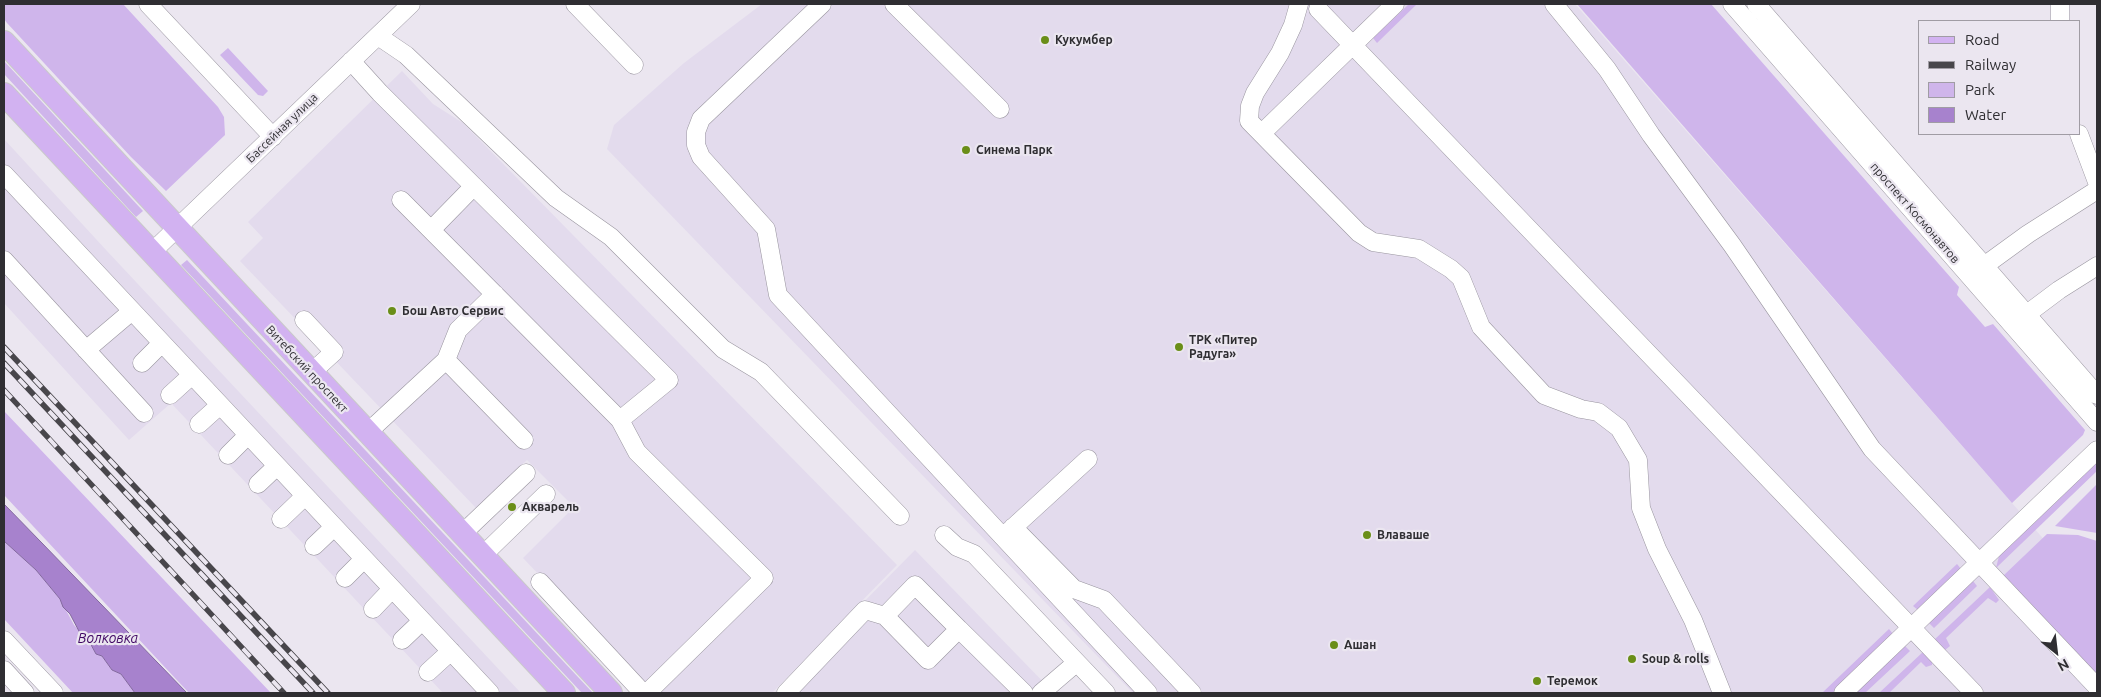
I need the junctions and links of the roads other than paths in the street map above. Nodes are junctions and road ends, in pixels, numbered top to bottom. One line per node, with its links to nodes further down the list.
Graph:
1 (148, 4): 23 (street)
2 (411, 4): 14 (street, Бассейная улица)
3 (575, 4): 18 (street)
4 (822, 4): 66 (street)
5 (894, 4): 20 (street)
6 (1299, 4): 21 (street)
7 (1395, 4): 16 (street)
8 (1554, 4): 72 (street)
9 (1732, 4): 50 (street, проспект Космонавтов)
10 (2060, 4): 13 (street)
11 (1760, 5): 33 (street, проспект Космонавтов)
12 (1318, 9): 16 (street)
13 (2060, 20)
14 (378, 36): 17 (street, Бассейная улица); 63 (street)
15 (4, 42): 29 (main road, Витебский проспект)
16 (1353, 45): 21 (street); 79 (street)
17 (352, 61): 23 (street, Бассейная улица); 26 (street)
18 (634, 65)
19 (4, 94): 31 (main road)
20 (1000, 109)
21 (1262, 133): 102 (street)
22 (2078, 135): 25 (street)
23 (273, 137): 29 (street, Бассейная улица)
24 (4, 174): 36 (street)
25 (2097, 182)
26 (474, 186): 30 (street); 49 (street)
27 (2097, 190): 33 (street)
28 (401, 200): 30 (street)
29 (177, 229): 31 (street, Бассейная улица); 43 (main road, Витебский проспект)
30 (431, 230): 35 (street)
31 (152, 252): 92 (main road)
32 (4, 260): 40 (street)
33 (1984, 266): 37 (street, проспект Космонавтов)
34 (2097, 266): 37 (street)
35 (495, 294): 41 (street); 49 (street)
36 (132, 311): 39 (street); 40 (street)
37 (2026, 314): 46 (street, проспект Космонавтов)
38 (304, 320): 43 (street)
39 (162, 343): 42 (street); 44 (street)
40 (86, 350): 48 (street)
41 (446, 360): 52 (street); 54 (street)
42 (142, 363)
43 (311, 374): 52 (main road, Витебский проспект)
44 (192, 375): 45 (street); 47 (street)
45 (170, 395)
46 (2097, 395)
47 (220, 405): 51 (street); 53 (street)
48 (144, 413)
49 (620, 420): 95 (street)
50 (2097, 422)
51 (199, 424)
52 (367, 433): 67 (main road, Витебский проспект)
53 (248, 435): 56 (street); 58 (street)
54 (524, 440)
55 (2097, 450): 72 (street)
56 (228, 455)
57 (1088, 459): 66 (street)
58 (277, 466): 60 (street); 62 (street)
59 (526, 474): 67 (street)
60 (258, 484)
61 (546, 494): 70 (street)
62 (305, 496): 64 (street); 65 (street)
63 (900, 516)
64 (281, 518)
65 (334, 527): 69 (street); 71 (street)
66 (1008, 532): 100 (street); 101 (street)
67 (462, 534): 70 (main road, Витебский проспект)
68 (944, 535): 84 (street)
69 (314, 546)
70 (482, 556): 93 (main road, Витебский проспект)
71 (364, 559): 73 (street); 75 (street)
72 (1979, 564): 79 (street); 88 (street)
73 (345, 578)
74 (540, 582): 94 (street)
75 (392, 589): 76 (street); 78 (street)
76 (373, 609)
77 (885, 616): 80 (street); 80 (street); 96 (street)
78 (422, 621): 82 (street); 83 (street)
79 (1911, 628): 103 (street); 104 (street)
80 (959, 629): 97 (street)
81 (4, 640): 87 (street)
82 (402, 640)
83 (451, 651): 86 (street); 89 (street)
84 (1076, 663): 98 (street); 99 (street)
85 (4, 670): 90 (street)
86 (428, 672)
87 (39, 677): 90 (street); 91 (street)
88 (2097, 687)
89 (481, 690)
90 (24, 693)
91 (54, 693)
92 (564, 693)
93 (611, 693)
94 (643, 693)
95 (647, 693)
96 (786, 693)
97 (1024, 693)
98 (1041, 693)
99 (1106, 693)
100 (1148, 693)
101 (1192, 693)
102 (1722, 693)
103 (1843, 693)
104 (1974, 693)

